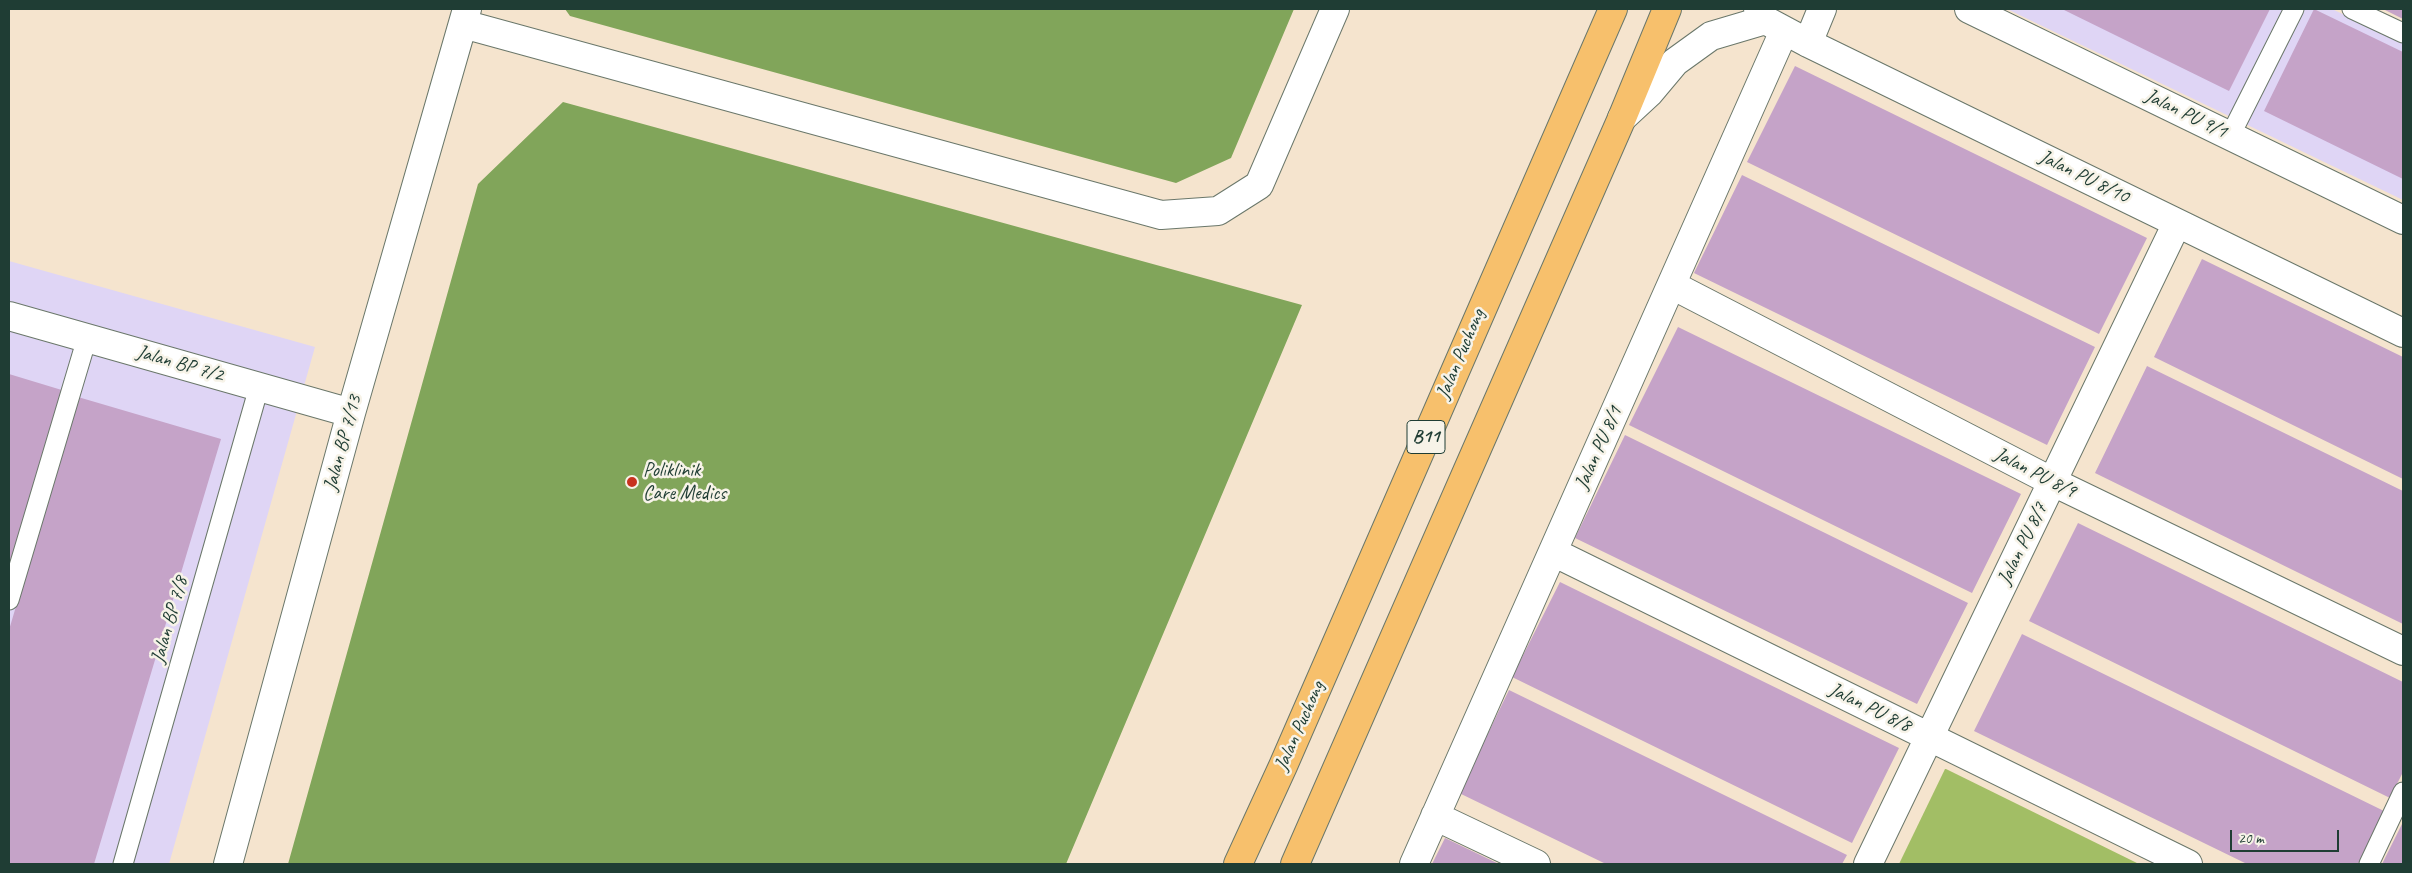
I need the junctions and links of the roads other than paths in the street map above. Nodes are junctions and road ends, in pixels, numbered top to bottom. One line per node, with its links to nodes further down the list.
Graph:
1 (1335, 9): 8 (street)
2 (1613, 9): 30 (main road, Jalan Puchong / B11)
3 (1667, 9): 11 (main road, B11)
4 (1822, 9): 9 (street, Jalan PU 8/1)
5 (1969, 9): 12 (street, Jalan PU 9/1)
6 (2294, 9): 12 (lane)
7 (2352, 9): 10 (lane)
8 (465, 16): 20 (street, Jalan BP 7/13)
9 (1779, 26): 11 (street); 14 (street, Jalan PU 8/10); 15 (street, Jalan PU 8/1)
10 (2403, 34)
11 (1622, 118): 31 (main road, B11)
12 (2230, 136): 13 (street, Jalan PU 9/1)
13 (2403, 220)
14 (2177, 223): 17 (street, Jalan PU 8/10); 21 (street, Jalan PU 8/7)
15 (1672, 285): 21 (street, Jalan PU 8/9); 22 (street, Jalan PU 8/1)
16 (9, 316): 18 (street, Jalan BP 7/2)
17 (2403, 332)
18 (87, 338): 19 (street, Jalan BP 7/2); 23 (lane)
19 (259, 387): 20 (street, Jalan BP 7/2); 28 (lane, Jalan BP 7/8)
20 (351, 413): 29 (street, Jalan BP 7/13)
21 (2052, 482): 24 (street, Jalan PU 8/9); 25 (street, Jalan PU 8/7)
22 (1553, 552): 25 (street, Jalan PU 8/8); 27 (street, Jalan PU 8/1)
23 (9, 600)
24 (2403, 651)
25 (1929, 737): 34 (street, Jalan PU 8/7); 35 (street, Jalan PU 8/8)
26 (2403, 792): 36 (lane)
27 (1435, 816): 32 (street, Jalan PU 8/1); 33 (street)
28 (123, 864)
29 (228, 864)
30 (1238, 864)
31 (1295, 864)
32 (1414, 864)
33 (1536, 864)
34 (1868, 864)
35 (2188, 864)
36 (2369, 864)

